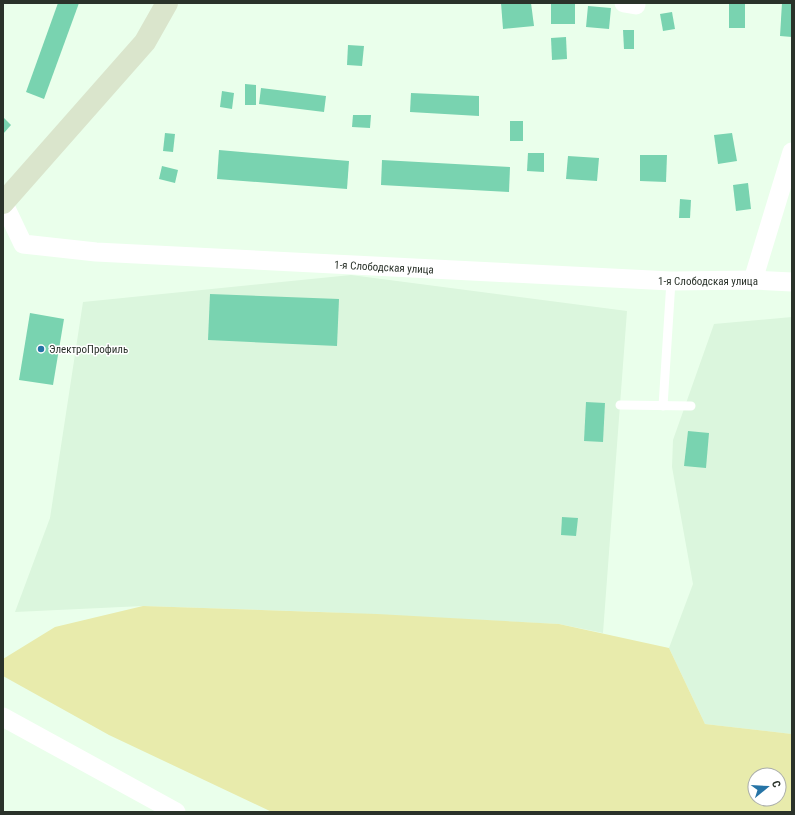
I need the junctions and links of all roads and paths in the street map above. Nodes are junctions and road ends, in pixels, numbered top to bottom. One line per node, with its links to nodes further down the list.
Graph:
1 (167, 3): 3 (street)
2 (792, 152): 4 (street)
3 (3, 203): 5 (street, 1-я Слободская улица)
4 (753, 280): 5 (street, 1-я Слободская улица); 6 (street, 1-я Слободская улица)
5 (671, 281): 8 (lane)
6 (792, 282)
7 (620, 405): 8 (lane)
8 (663, 406): 9 (lane)
9 (691, 406)
10 (3, 717): 11 (street)
11 (176, 812)

